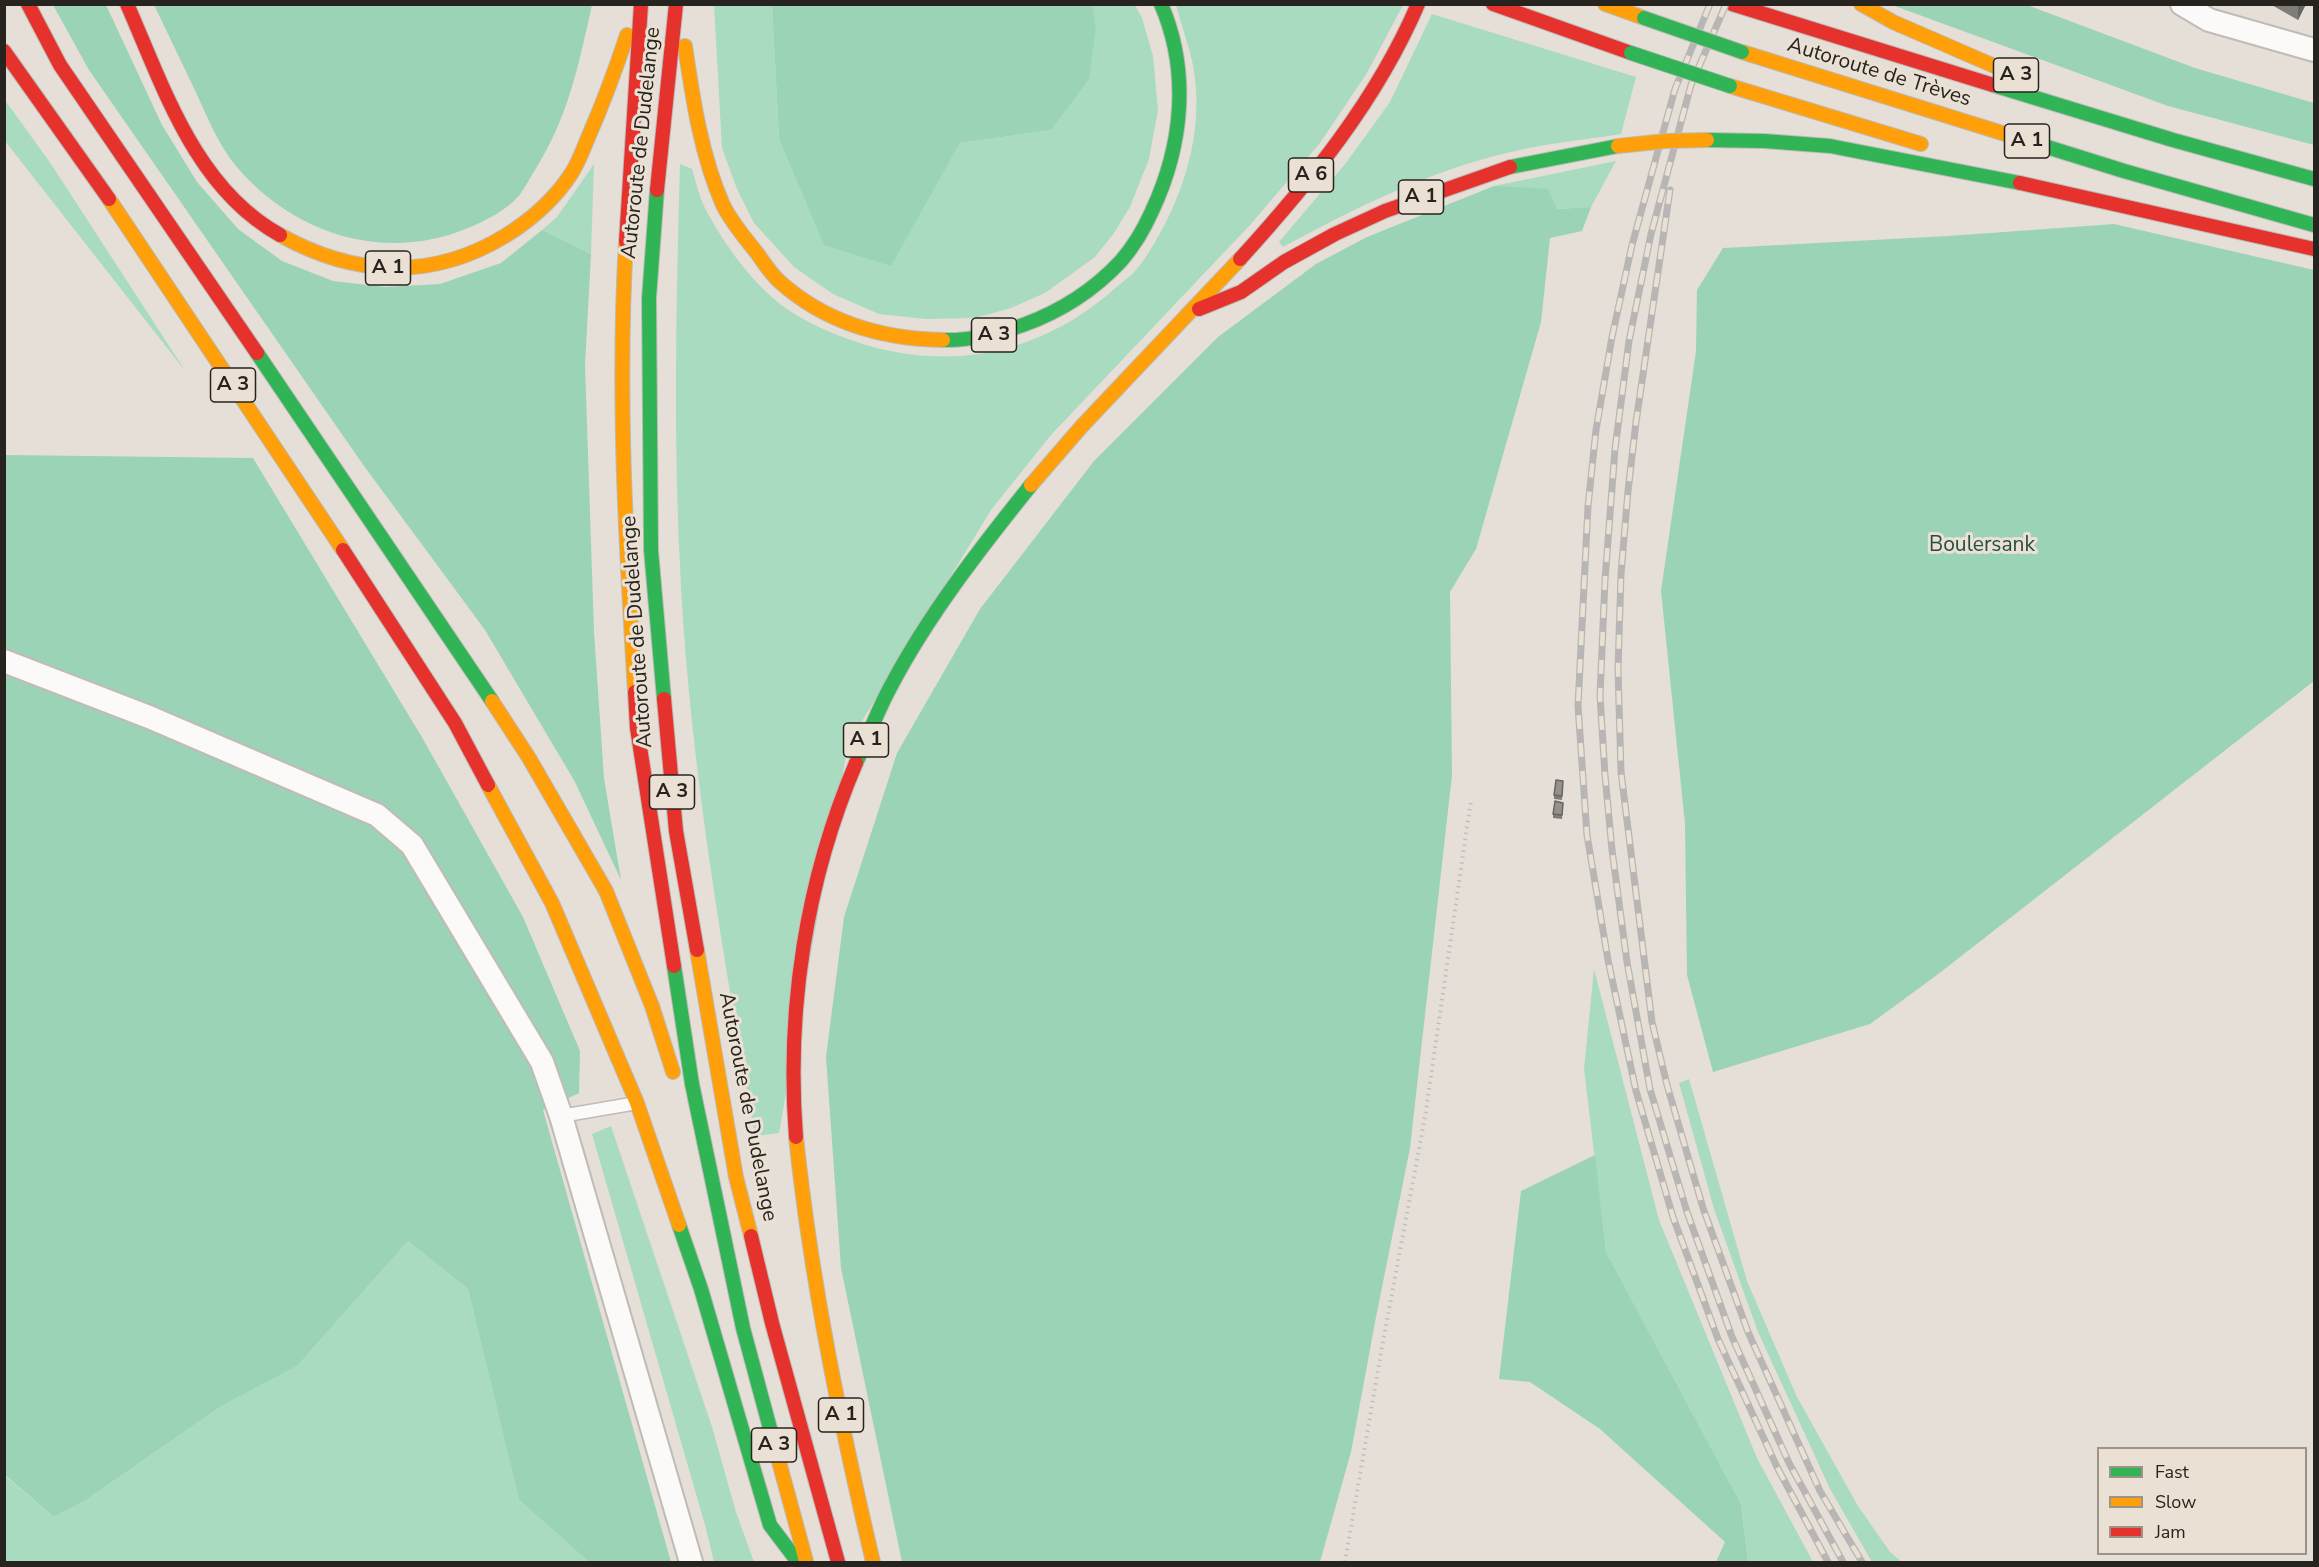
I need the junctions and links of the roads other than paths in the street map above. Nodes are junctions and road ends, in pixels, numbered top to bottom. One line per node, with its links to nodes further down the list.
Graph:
1 (28, 4): 26 (highway, A 3)
2 (127, 4): 3 (highway, A 1)
3 (635, 4)
4 (640, 4): 30 (highway, Autoroute de Dudelange / A 3)
5 (678, 4): 6 (highway, A 3); 34 (highway, Autoroute de Dudelange / A 3)
6 (1161, 4)
7 (1418, 4): 24 (highway, A 6)
8 (1493, 4): 18 (highway, bridge)
9 (1605, 4): 22 (highway, Autoroute de Trèves / A 1, bridge)
10 (1732, 4): 17 (highway, Autoroute de Trèves / A 1)
11 (1862, 4): 15 (highway, A 3)
12 (2182, 4): 13 (street)
13 (2314, 50)
14 (4, 51): 27 (highway, A 3)
15 (2013, 74)
16 (2045, 86): 17 (highway, A 3)
17 (2172, 140): 20 (highway, Autoroute de Trèves / A 1)
18 (1930, 147)
19 (1964, 157): 21 (highway, A 1)
20 (2314, 179)
21 (2109, 202): 23 (highway, A 1); 24 (highway, A 1, bridge)
22 (2314, 225)
23 (2314, 249)
24 (1188, 313): 35 (highway, A 1)
25 (4, 661): 28 (street)
26 (677, 1086)
27 (637, 1103): 28 (lane); 32 (highway, A 3)
28 (561, 1116): 31 (street)
29 (686, 1121): 30 (highway, A 3)
30 (743, 1328): 33 (highway, Autoroute de Dudelange / A 3)
31 (691, 1563)
32 (798, 1563)
33 (806, 1563)
34 (838, 1563)
35 (873, 1563)

